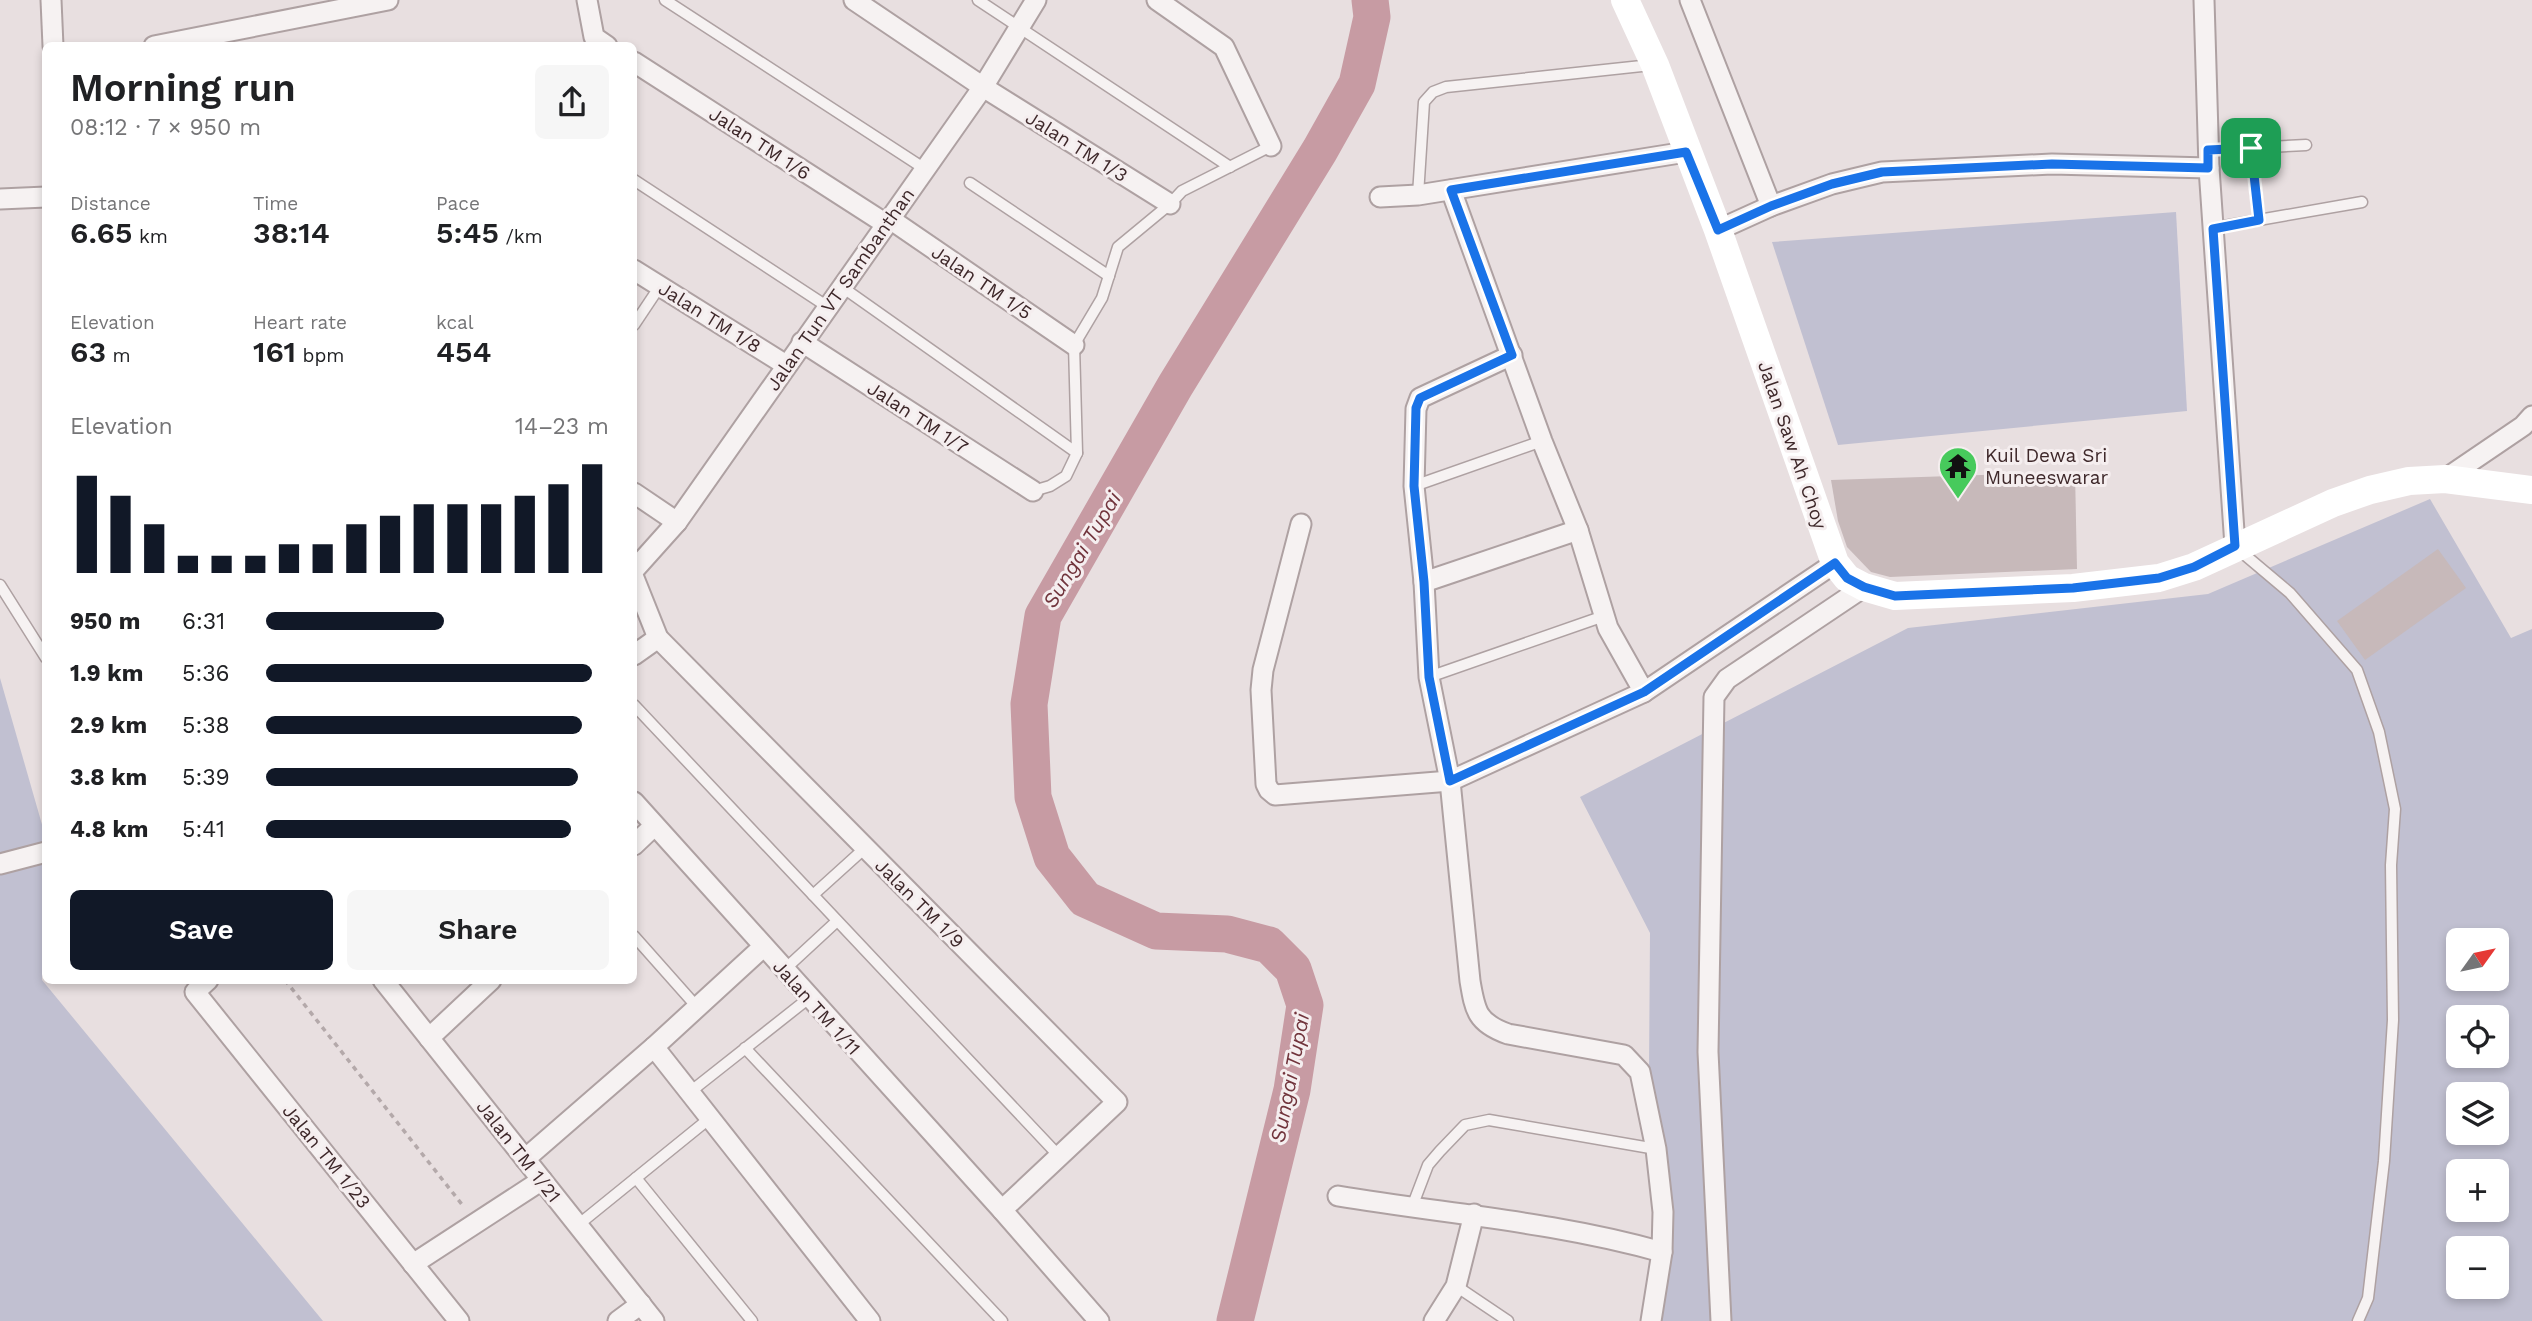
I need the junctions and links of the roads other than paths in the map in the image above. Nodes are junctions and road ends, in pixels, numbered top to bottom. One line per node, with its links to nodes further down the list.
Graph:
1 (51, 0): 14 (street)
2 (388, 0): 13 (street)
3 (587, 0): 16 (street)
4 (665, 0): 26 (lane)
5 (854, 0): 19 (street, Jalan TM 1/3)
6 (978, 0): 12 (lane)
7 (1036, 0): 12 (street, Jalan Tun VT Sambanthan)
8 (1157, 0): 21 (street)
9 (1625, 0): 18 (street, Jalan Saw Ah Choy)
10 (1690, 0): 36 (street)
11 (2204, 0): 24 (street)
12 (1019, 28): 19 (street, Jalan Tun VT Sambanthan); 25 (lane)
13 (231, 38): 15 (street)
14 (53, 42)
15 (192, 42)
16 (596, 42)
17 (637, 64): 38 (street, Jalan TM 1/6)
18 (1655, 65): 23 (street, Jalan Saw Ah Choy); 30 (lane)
19 (983, 87): 26 (street, Jalan Tun VT Sambanthan); 35 (street, Jalan TM 1/3)
20 (2306, 145): 22 (lane)
21 (1271, 146): 25 (lane)
22 (2251, 148): 24 (lane); 37 (lane)
23 (1686, 152): 29 (street); 40 (street, Jalan Saw Ah Choy)
24 (2208, 159): 36 (street); 39 (street)
25 (1230, 167): 35 (lane)
26 (925, 169): 38 (street, Jalan Tun VT Sambanthan)
27 (637, 182): 45 (lane)
28 (970, 183): 42 (lane)
29 (1451, 190): 30 (street); 49 (street)
30 (1419, 195): 32 (street)
31 (42, 197): 33 (street)
32 (1380, 197)
33 (0, 199)
34 (2362, 202): 37 (lane)
35 (1170, 204): 42 (lane)
36 (1771, 206): 40 (street)
37 (2259, 220): 39 (lane)
38 (888, 222): 44 (street, Jalan Tun VT Sambanthan); 48 (street, Jalan TM 1/5)
39 (2213, 229): 62 (street)
40 (1718, 230): 63 (street, Jalan Saw Ah Choy)
41 (637, 272): 43 (street, Jalan TM 1/8)
42 (1109, 276): 48 (lane)
43 (660, 286): 46 (lane); 50 (street, Jalan TM 1/8)
44 (842, 287): 45 (street, Jalan Tun VT Sambanthan); 53 (lane)
45 (828, 307): 47 (street, Jalan Tun VT Sambanthan)
46 (637, 321)
47 (802, 342): 50 (street, Jalan Tun VT Sambanthan); 57 (street, Jalan TM 1/7)
48 (1074, 345): 53 (lane)
49 (1512, 355): 52 (street); 55 (street)
50 (786, 365): 59 (street, Jalan Tun VT Sambanthan)
51 (2532, 416): 54 (street)
52 (1542, 441): 55 (lane); 61 (street)
53 (1077, 453): 57 (lane)
54 (2445, 479): 56 (street, Jalan Saw Ah Choy); 62 (street, Jalan Saw Ah Choy)
55 (1414, 486): 65 (street)
56 (2532, 490)
57 (1033, 491)
58 (637, 495): 59 (street)
59 (677, 522): 64 (street, Jalan Tun VT Sambanthan)
60 (1301, 524): 76 (street)
61 (1578, 530): 65 (street); 69 (street)
62 (2235, 546): 68 (street, Jalan Saw Ah Choy); 123 (lane)
63 (1835, 563): 68 (street, Jalan Saw Ah Choy); 74 (street)
64 (637, 567)
65 (1424, 582): 73 (street)
66 (0, 585): 71 (lane)
67 (637, 586): 70 (street, Jalan TM 1/9)
68 (1864, 587): 122 (street)
69 (1604, 616): 73 (lane); 74 (street)
70 (658, 638): 72 (street); 80 (street, Jalan TM 1/9)
71 (42, 652)
72 (637, 652)
73 (1429, 677): 76 (street)
74 (1644, 692): 76 (street)
75 (637, 708): 83 (lane)
76 (1450, 781): 98 (street)
77 (637, 806): 78 (street, Jalan TM 1/11)
78 (654, 826): 79 (street); 86 (street, Jalan TM 1/11)
79 (637, 842)
80 (865, 848): 83 (lane); 99 (street, Jalan TM 1/9)
81 (42, 853): 82 (street)
82 (0, 864)
83 (813, 895): 84 (lane)
84 (837, 921): 87 (lane); 99 (lane)
85 (637, 939): 92 (lane)
86 (763, 947): 87 (street, Jalan TM 1/11); 92 (street)
87 (784, 971): 91 (street, Jalan TM 1/11)
88 (386, 984): 93 (street, Jalan TM 1/21)
89 (487, 984): 93 (street)
90 (202, 986): 109 (street, Jalan TM 1/23)
91 (809, 998): 95 (lane); 105 (street, Jalan TM 1/11)
92 (697, 1007): 94 (street)
93 (429, 1038): 100 (street, Jalan TM 1/21)
94 (654, 1047): 96 (street); 100 (street)
95 (745, 1048): 96 (lane); 117 (lane)
96 (690, 1092): 97 (street)
97 (710, 1118): 101 (lane); 116 (street)
98 (1656, 1149): 104 (lane); 108 (street)
99 (1059, 1156): 105 (street, Jalan TM 1/9)
100 (525, 1159): 102 (street, Jalan TM 1/21)
101 (636, 1178): 107 (lane); 115 (lane)
102 (542, 1180): 107 (street, Jalan TM 1/21); 109 (street)
103 (1338, 1196): 104 (street)
104 (1412, 1207): 106 (street)
105 (1002, 1210): 118 (street, Jalan TM 1/11)
106 (1474, 1214): 108 (street); 110 (street)
107 (578, 1225): 111 (street, Jalan TM 1/21)
108 (1662, 1252): 121 (street)
109 (413, 1264): 112 (street, Jalan TM 1/23)
110 (1456, 1286): 119 (street); 120 (lane)
111 (641, 1304): 113 (street); 114 (street, Jalan TM 1/21)
112 (459, 1321)
113 (618, 1321)
114 (654, 1321)
115 (752, 1321)
116 (870, 1321)
117 (1002, 1321)
118 (1099, 1321)
119 (1434, 1321)
120 (1508, 1321)
121 (1651, 1321)
122 (1721, 1321)
123 (2358, 1321)

